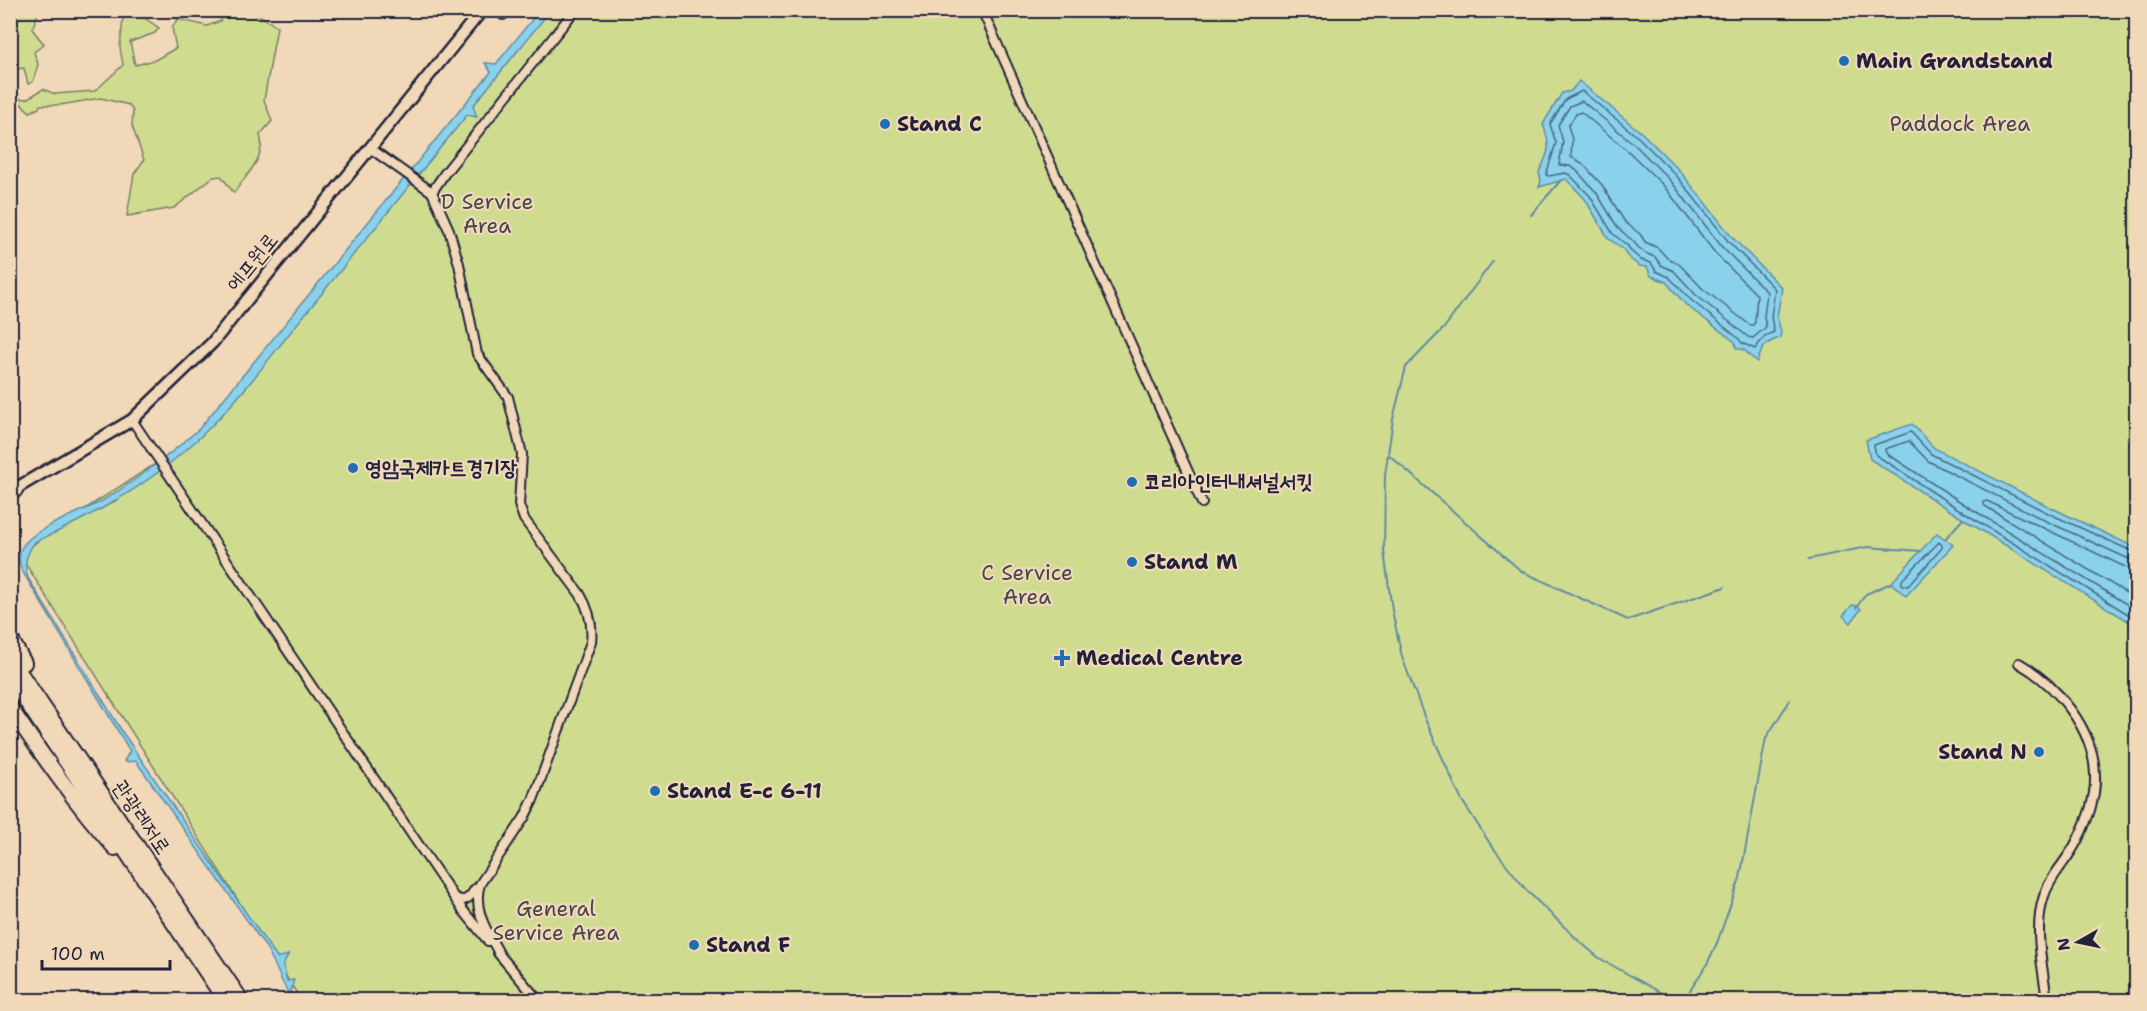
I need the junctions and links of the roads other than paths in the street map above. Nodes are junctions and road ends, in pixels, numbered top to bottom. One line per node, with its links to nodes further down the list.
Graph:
1 (482, 10): 4 (street, 에프원로)
2 (575, 10): 5 (street)
3 (982, 10): 8 (street)
4 (370, 148): 5 (street); 6 (street, 에프원로)
5 (432, 192): 15 (street)
6 (132, 420): 7 (street, 에프원로); 17 (street)
7 (12, 492)
8 (1202, 503)
9 (10, 638): 14 (highway)
10 (10, 656): 14 (highway, 관광레저로)
11 (2019, 663): 22 (street)
12 (10, 677): 16 (highway, 관광레저로)
13 (10, 708): 16 (highway)
14 (160, 882): 19 (highway, 관광레저로)
15 (480, 884): 17 (street); 18 (street)
16 (156, 896): 19 (highway, 관광레저로)
17 (453, 896): 18 (street)
18 (500, 955): 21 (street)
19 (225, 993): 20 (highway, 관광레저로)
20 (241, 1000)
21 (538, 1000)
22 (2047, 1000)

